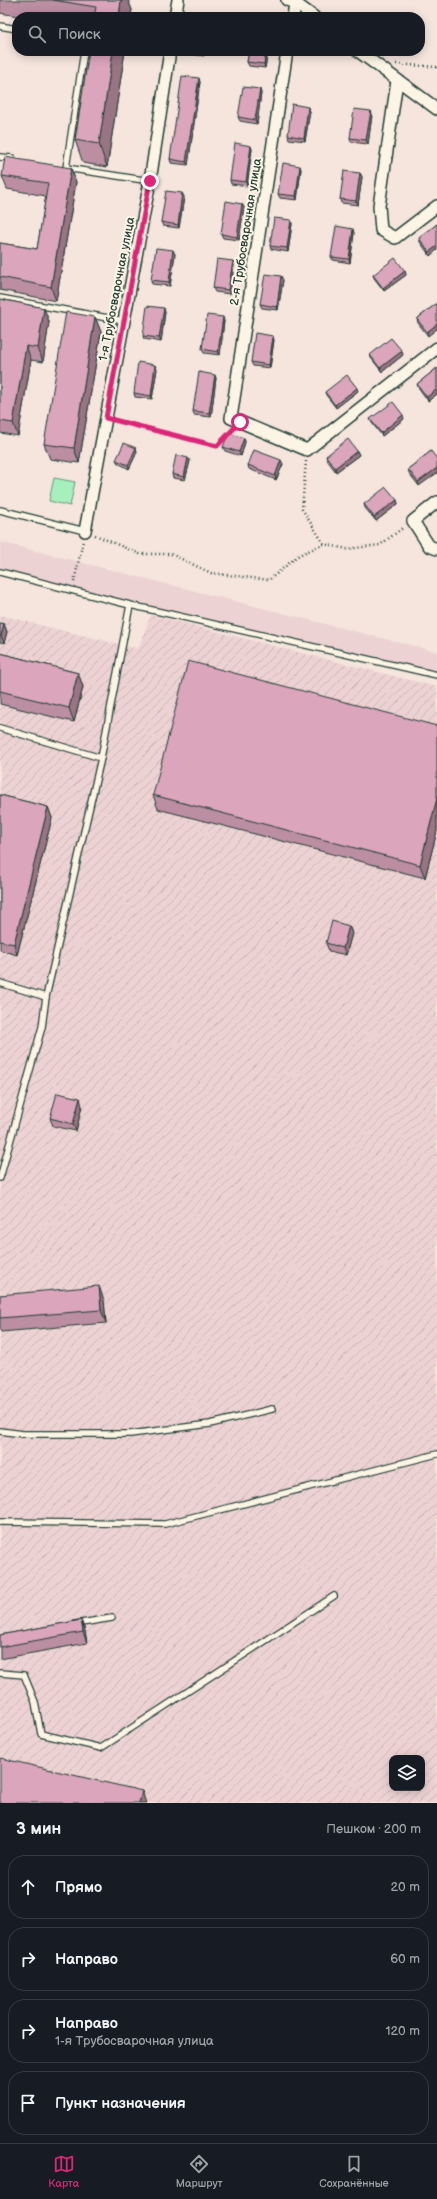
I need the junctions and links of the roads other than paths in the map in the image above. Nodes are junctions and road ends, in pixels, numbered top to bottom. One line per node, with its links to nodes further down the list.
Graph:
1 (178, 0): 3 (street)
2 (291, 1): 4 (street); 5 (street)
3 (176, 12)
4 (292, 12)
5 (307, 12)
6 (0, 26): 7 (lane)
7 (12, 28)
8 (83, 56): 17 (lane)
9 (169, 56): 18 (street, 1-я Трубосварочная улица)
10 (287, 56): 22 (street, 2-я Трубосварочная улица)
11 (365, 56): 12 (street)
12 (397, 81): 13 (street); 19 (street)
13 (437, 109)
14 (0, 156): 15 (lane)
15 (22, 160)
16 (58, 166): 17 (lane)
17 (66, 168): 18 (lane)
18 (150, 181): 21 (street, 1-я Трубосварочная улица)
19 (437, 206)
20 (0, 298): 21 (lane)
21 (124, 321): 25 (street, 1-я Трубосварочная улица)
22 (437, 348)
23 (437, 502): 26 (street)
24 (0, 510): 25 (lane)
25 (85, 532)
26 (437, 549)
27 (0, 572): 28 (lane)
28 (130, 605): 29 (lane); 31 (lane)
29 (437, 675)
30 (0, 728): 31 (lane)
31 (101, 758): 33 (lane)
32 (0, 983): 33 (lane)
33 (46, 997): 34 (lane)
34 (0, 1178)
35 (272, 1409): 36 (lane)
36 (0, 1431)
37 (437, 1454): 38 (lane)
38 (0, 1522)
39 (334, 1596): 42 (lane)
40 (112, 1618): 41 (lane)
41 (67, 1625)
42 (0, 1673)

